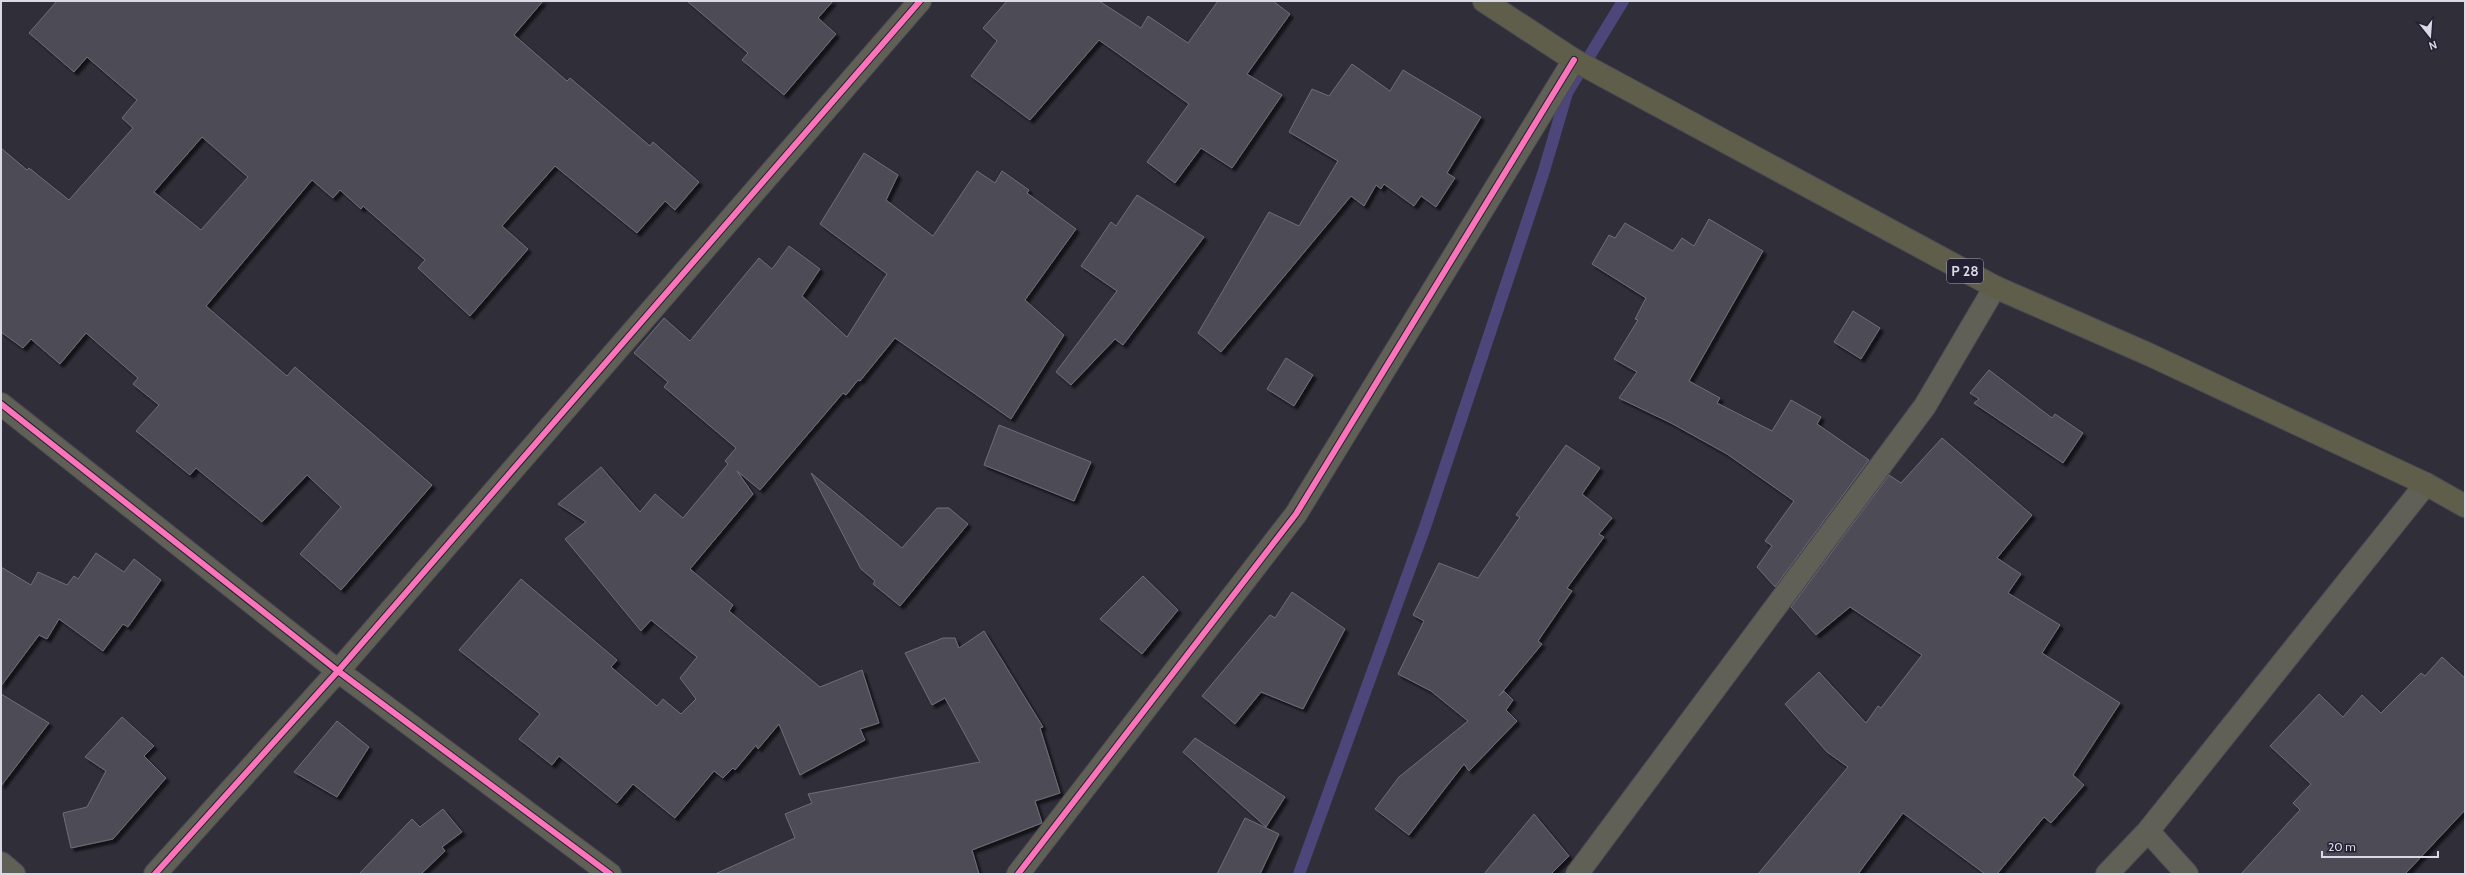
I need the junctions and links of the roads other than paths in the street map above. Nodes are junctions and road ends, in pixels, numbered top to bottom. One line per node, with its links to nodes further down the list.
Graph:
1 (920, 1): 8 (street)
2 (1484, 1): 3 (main road, P 28)
3 (1574, 60): 4 (main road, P 28); 14 (street)
4 (1995, 287): 6 (main road, P 28); 15 (street)
5 (1, 404): 8 (street)
6 (2426, 484): 7 (main road, P 28); 9 (street)
7 (2465, 506)
8 (338, 671): 12 (street); 13 (street)
9 (2148, 831): 16 (street); 17 (street)
10 (1, 863): 11 (street)
11 (14, 874)
12 (155, 874)
13 (610, 874)
14 (1018, 874)
15 (1577, 874)
16 (2107, 874)
17 (2187, 874)

